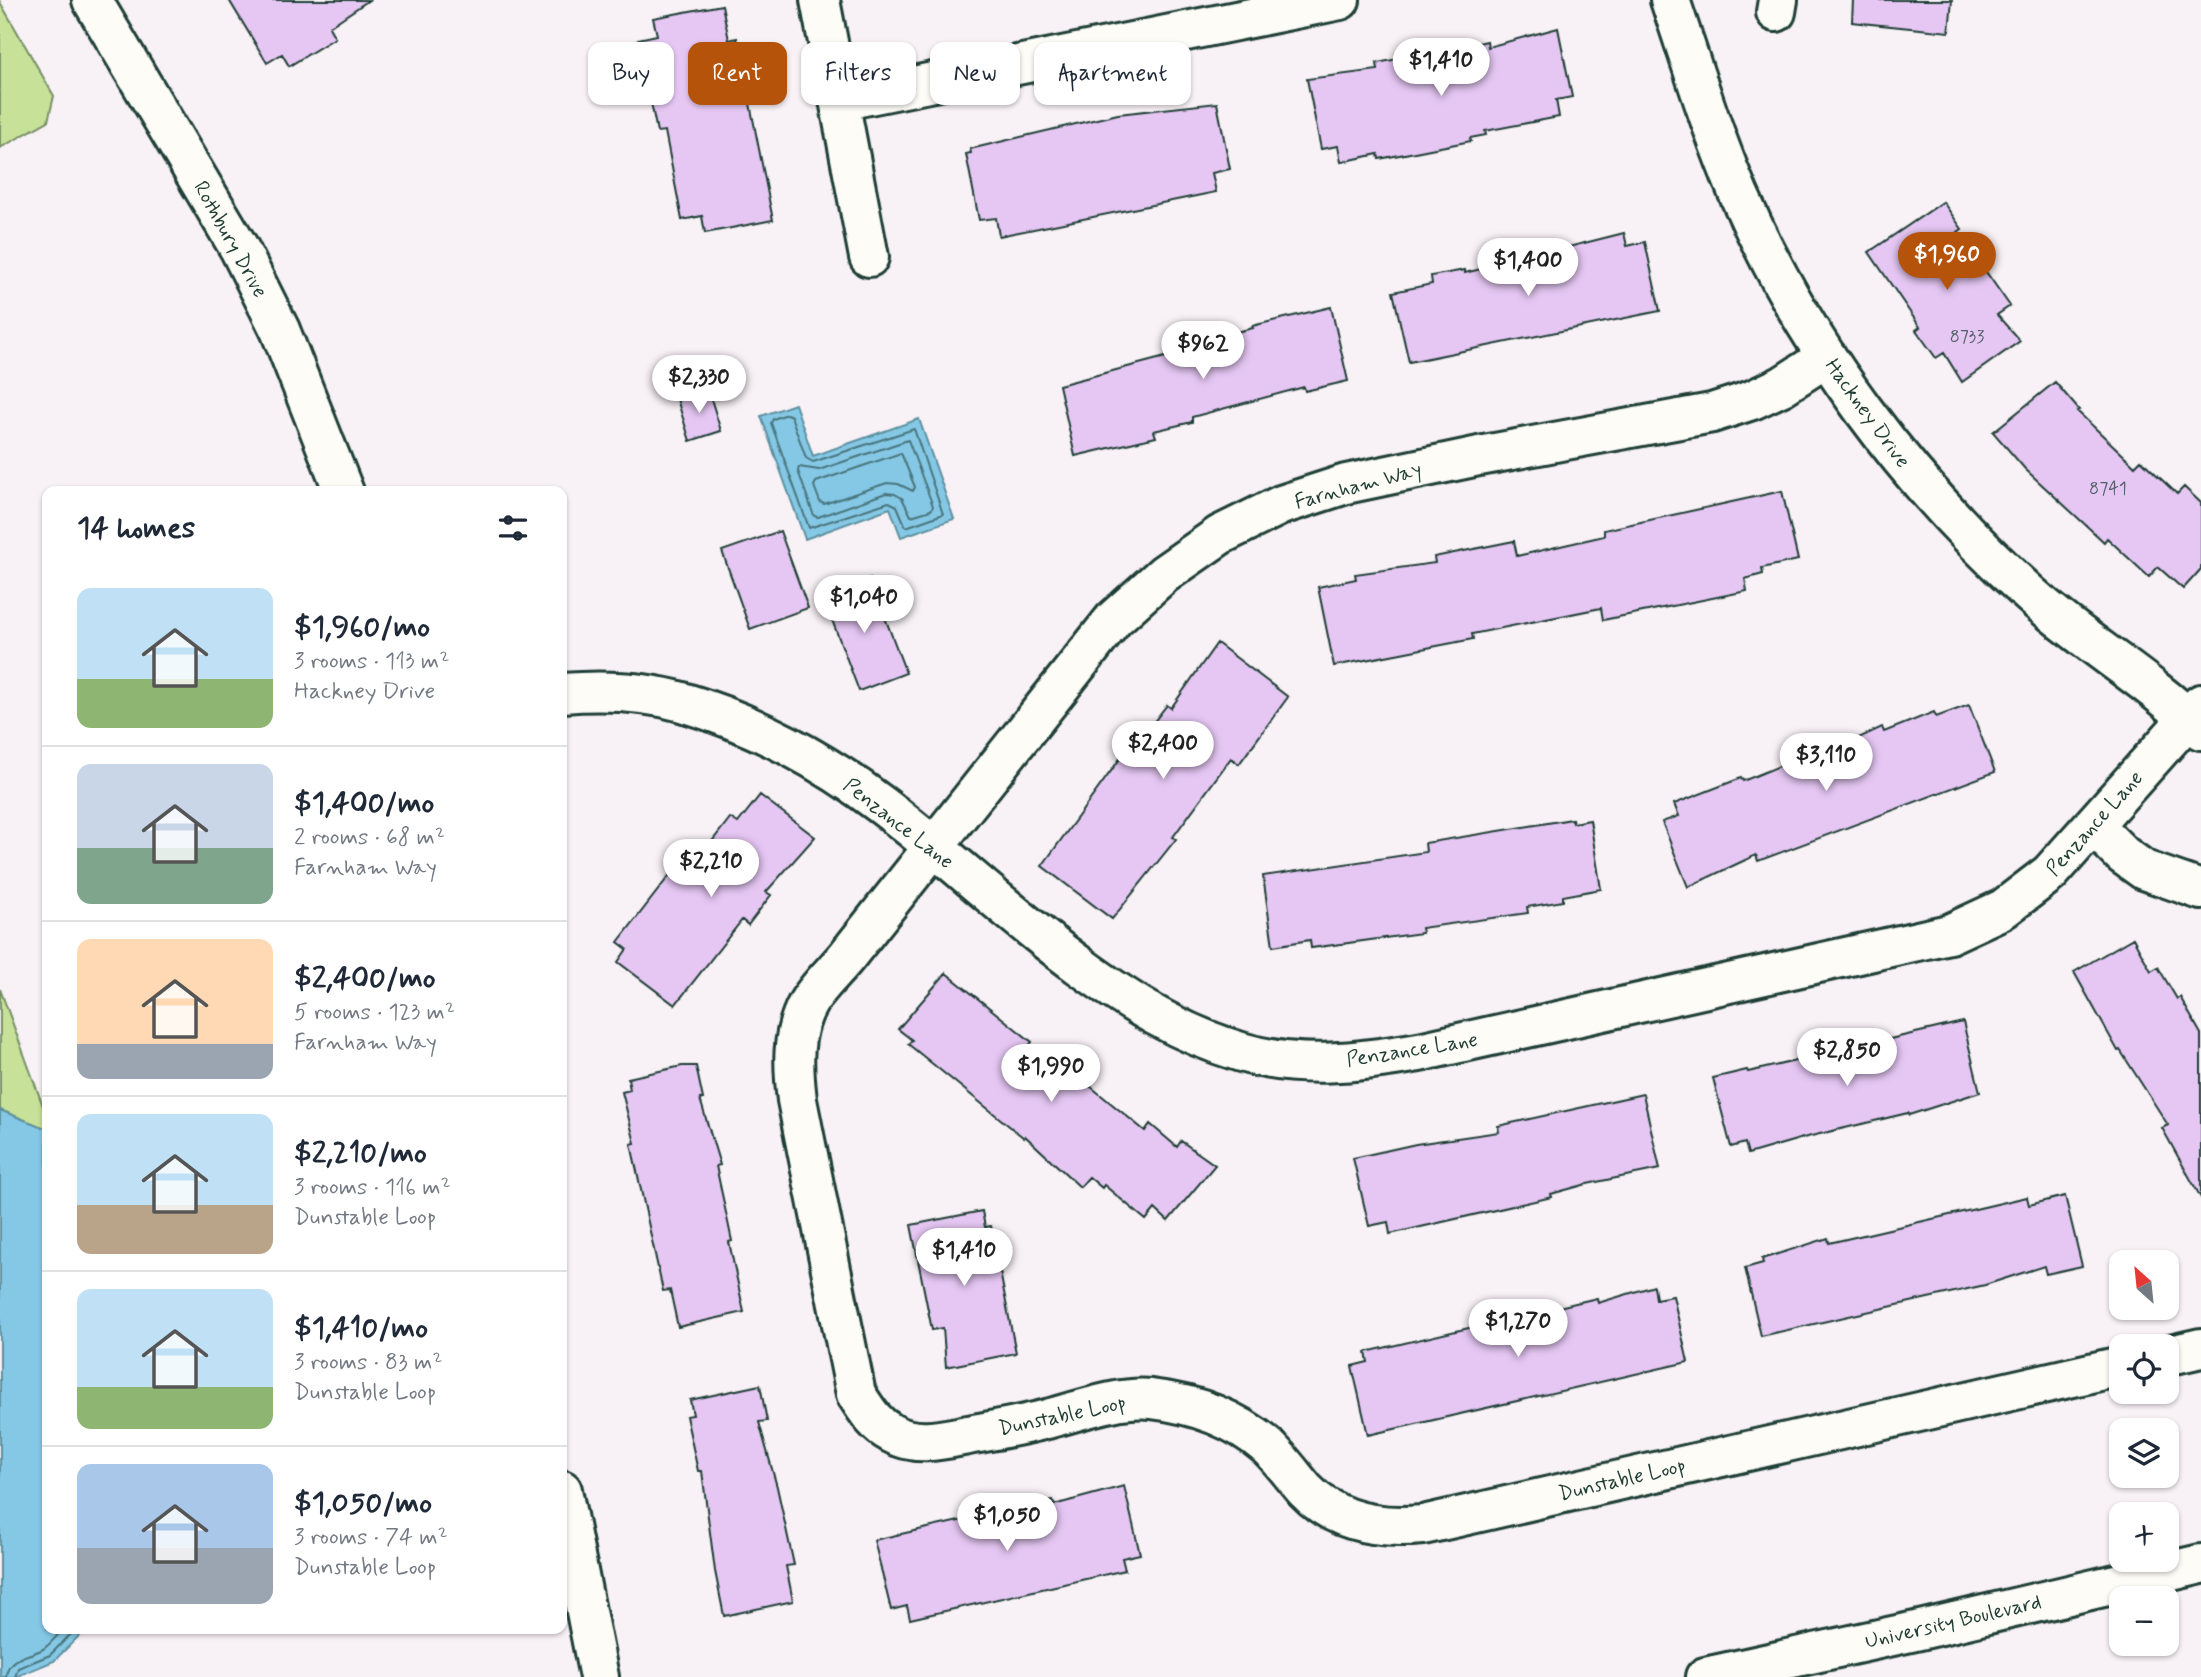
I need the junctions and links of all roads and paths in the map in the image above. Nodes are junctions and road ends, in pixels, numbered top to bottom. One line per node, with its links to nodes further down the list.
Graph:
1 (92, 0): 10 (street, Rothbury Drive)
2 (820, 0): 5 (street)
3 (1340, 0): 6 (street)
4 (1670, 0): 9 (street, Hackney Drive)
5 (828, 42)
6 (916, 85)
7 (840, 105): 8 (street)
8 (869, 257)
9 (1827, 357): 12 (street, Hackney Drive); 14 (street, Farnham Way)
10 (342, 486)
11 (567, 693): 14 (street, Penzance Lane)
12 (2197, 717): 13 (street, Penzance Lane)
13 (2094, 826): 14 (street, Penzance Lane); 15 (street)
14 (933, 848): 18 (street, Dunstable Loop)
15 (2201, 890)
16 (2201, 1348): 17 (street)
17 (2179, 1353)
18 (2109, 1369)
19 (567, 1515): 21 (street)
20 (2201, 1564): 22 (street, University Boulevard)
21 (599, 1677)
22 (1705, 1677)

